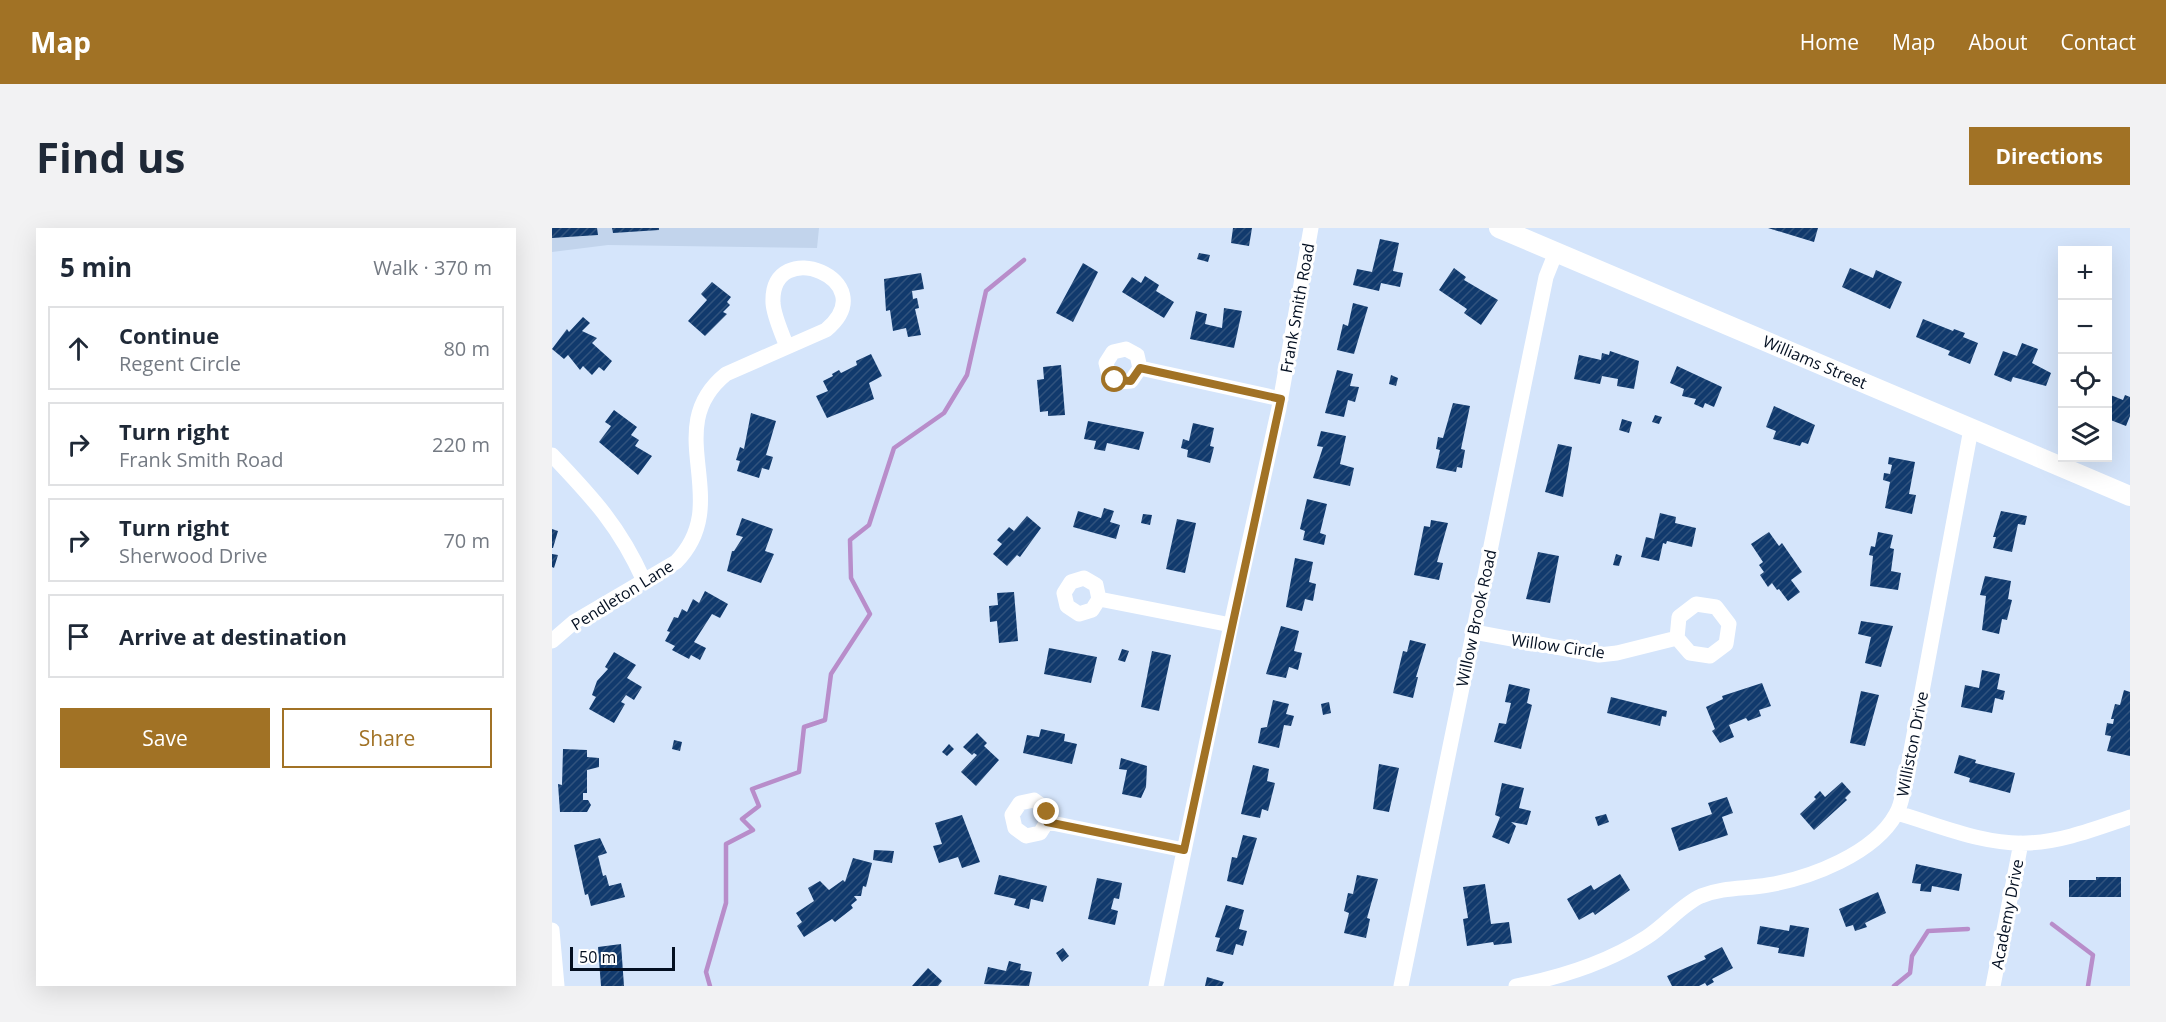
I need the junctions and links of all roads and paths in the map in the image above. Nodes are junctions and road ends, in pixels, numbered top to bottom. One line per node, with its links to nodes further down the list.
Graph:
1 (1311, 228): 7 (street, Frank Smith Road)
2 (1500, 228): 3 (main road, Williams Street)
3 (1528, 234): 4 (main road, Williams Street)
4 (1556, 252): 8 (main road, Williams Street); 14 (street, Willow Brook Road)
5 (787, 347): 5 (street, Pendleton Lane); 11 (street, Pendleton Lane)
6 (1140, 368): 7 (street)
7 (1281, 399): 13 (street, Frank Smith Road)
8 (1971, 429): 10 (main road, Williams Street); 17 (street, Williston Drive)
9 (552, 455): 11 (street)
10 (2130, 496)
11 (644, 581): 16 (street, Pendleton Lane)
12 (1099, 599): 13 (street)
13 (1231, 625): 21 (street, Frank Smith Road)
14 (1474, 632): 15 (street, Willow Circle); 25 (street, Willow Brook Road)
15 (1677, 638)
16 (552, 641)
17 (1897, 813): 20 (street); 26 (street, Williston Drive)
18 (2130, 817): 20 (street)
19 (1047, 822): 21 (street)
20 (2021, 843): 27 (street, Academy Drive)
21 (1184, 850): 24 (street, Frank Smith Road)
22 (552, 930): 23 (street)
23 (557, 986)
24 (1156, 986)
25 (1401, 986)
26 (1516, 986)
27 (1993, 986)

